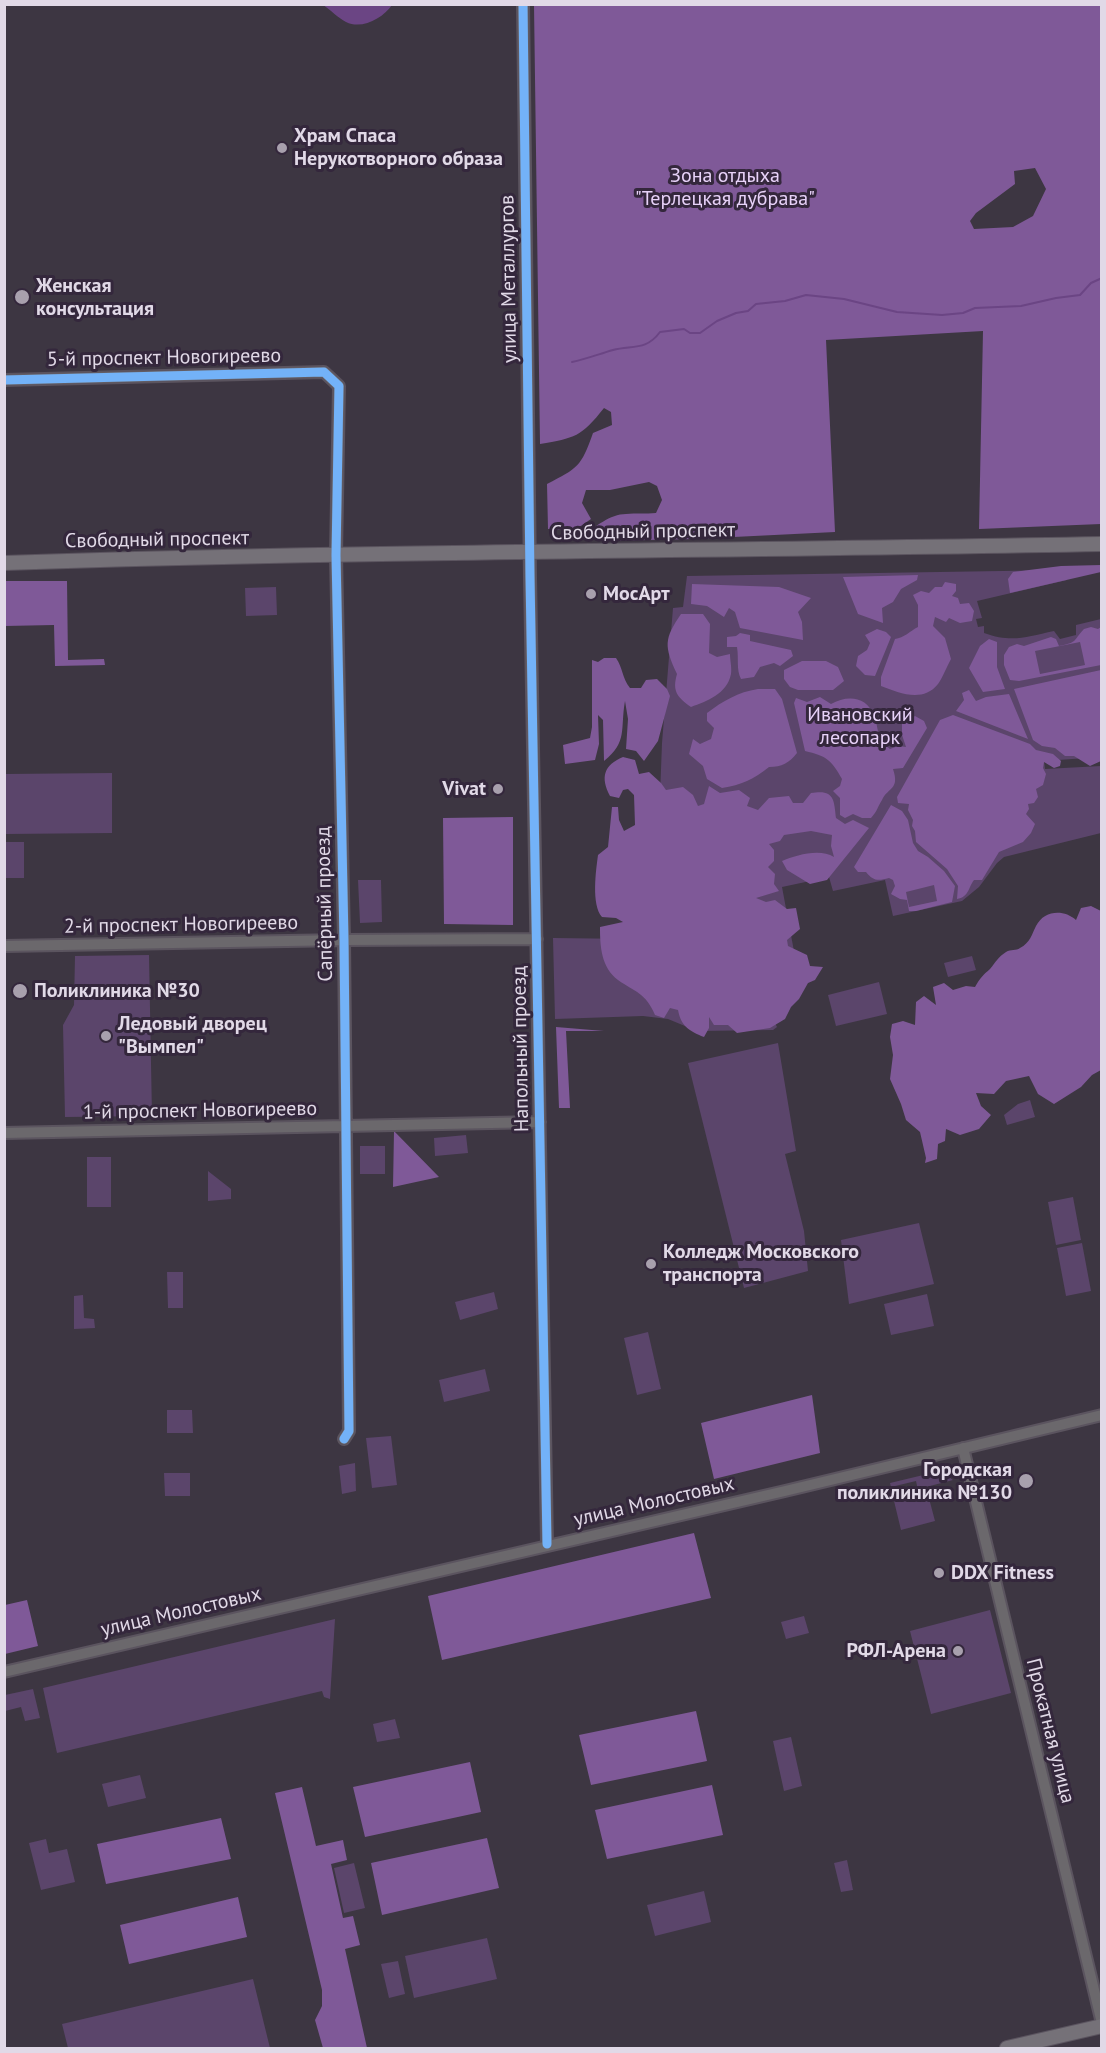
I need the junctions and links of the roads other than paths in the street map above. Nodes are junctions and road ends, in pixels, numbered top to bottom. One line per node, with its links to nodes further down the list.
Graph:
1 (523, 4): 5 (street, улица Металлургов)
2 (324, 372): 3 (street, 5-й проспект Новогиреево); 6 (street, Сапёрный проезд)
3 (4, 380)
4 (1101, 544): 5 (main road, Свободный проспект)
5 (530, 554): 6 (main road, Свободный проспект); 8 (street, Напольный проезд)
6 (336, 555): 7 (main road, Свободный проспект); 9 (street, Сапёрный проезд)
7 (4, 563)
8 (537, 939): 9 (street, 2-й проспект Новогиреево); 11 (street, Напольный проезд)
9 (344, 940): 10 (street, 2-й проспект Новогиреево); 12 (street, Сапёрный проезд)
10 (4, 946)
11 (540, 1122): 12 (street, 1-й проспект Новогиреево); 17 (street, Напольный проезд)
12 (346, 1126): 13 (street, 1-й проспект Новогиреево); 15 (street, Сапёрный проезд)
13 (4, 1133)
14 (1101, 1415): 16 (street, улица Молостовых)
15 (344, 1439)
16 (963, 1448): 17 (street, улица Молостовых); 19 (street, Прокатная улица)
17 (547, 1544): 18 (street, улица Молостовых)
18 (4, 1672)
19 (1101, 2024): 20 (main road)
20 (1007, 2049)

